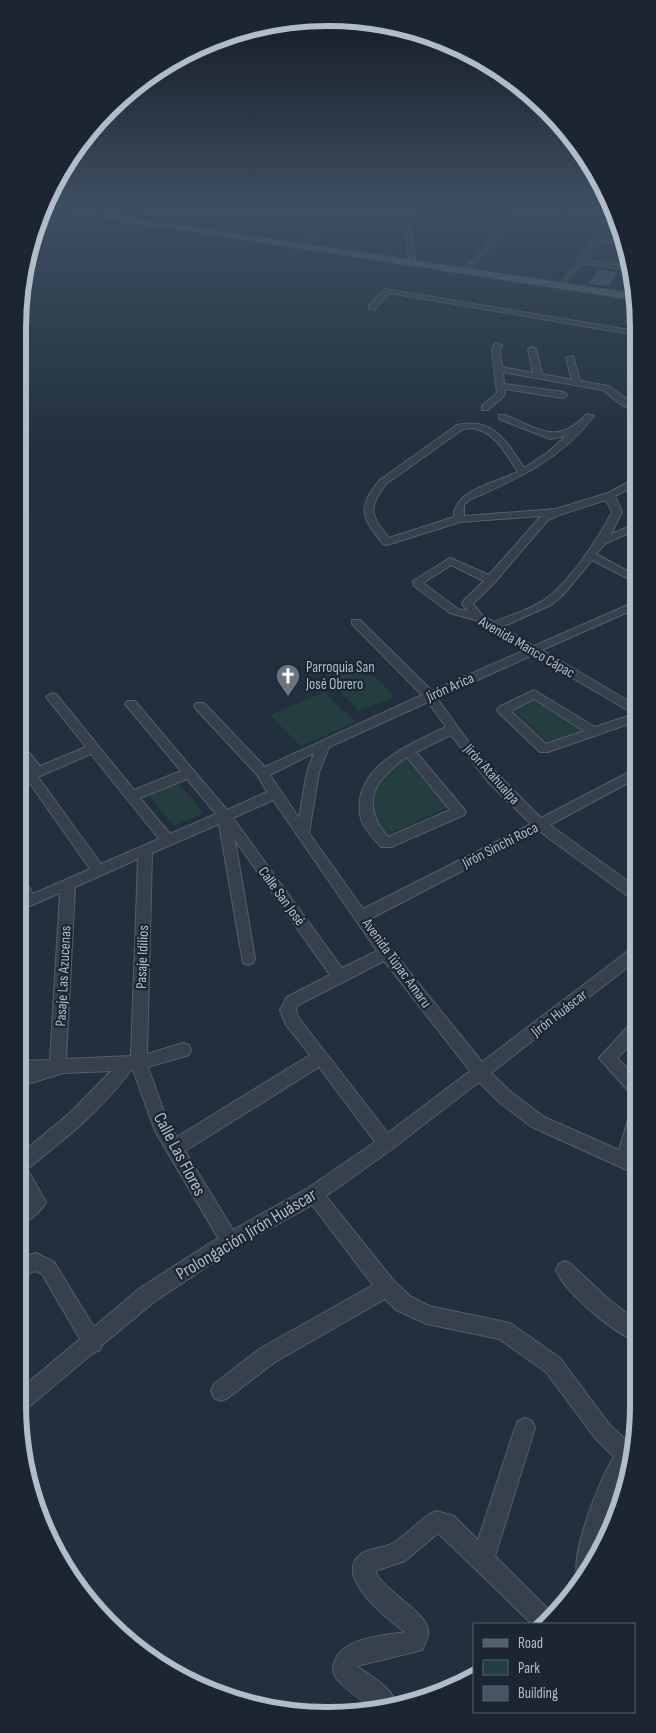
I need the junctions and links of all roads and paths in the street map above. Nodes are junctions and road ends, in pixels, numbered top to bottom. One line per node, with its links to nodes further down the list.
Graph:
1 (582, 287): 4 (main road)
2 (591, 287): 3 (main road)
3 (627, 293)
4 (627, 294)
5 (372, 307): 6 (street)
6 (630, 332)
7 (498, 345): 11 (street)
8 (532, 349): 10 (street)
9 (570, 358): 12 (street)
10 (538, 375): 11 (street); 12 (street)
11 (499, 378): 12 (street); 13 (street); 15 (street)
12 (575, 385): 14 (street)
13 (563, 395)
14 (630, 406)
15 (485, 408)
16 (590, 416): 18 (street)
17 (502, 417): 18 (street)
18 (577, 430): 19 (street)
19 (522, 473): 24 (street); 24 (street)
20 (630, 484): 21 (street)
21 (611, 495): 22 (street); 23 (street)
22 (557, 512): 24 (street); 30 (street)
23 (616, 517): 25 (street); 27 (street)
24 (460, 519)
25 (630, 524)
26 (630, 529): 27 (street)
27 (602, 541): 28 (street)
28 (590, 555): 29 (street); 34 (street)
29 (630, 577)
30 (491, 580): 32 (street); 32 (street, Avenida Manco Cápac)
31 (630, 607): 35 (street, Jirón Arica)
32 (478, 618): 34 (street, Avenida Manco Cápac)
33 (356, 622): 36 (street, Jirón Atahualpa)
34 (492, 627): 35 (street, Avenida Manco Cápac)
35 (533, 650): 36 (street, Jirón Arica); 40 (street, Avenida Manco Cápac)
36 (430, 696): 42 (street, Jirón Atahualpa); 44 (street, Jirón Arica)
37 (52, 697): 45 (street)
38 (131, 704): 50 (street, Calle San José)
39 (200, 706): 49 (street, Avenida Túpac Amaru)
40 (630, 707)
41 (630, 719): 43 (street)
42 (453, 729): 46 (street); 55 (street, Jirón Atahualpa)
43 (594, 732): 43 (street)
44 (323, 744): 49 (street, Jirón Arica); 56 (street)
45 (93, 749): 48 (street); 53 (street)
46 (408, 751): 46 (street)
47 (26, 757): 48 (street)
48 (38, 772): 59 (street)
49 (264, 773): 52 (street, Avenida Túpac Amaru)
50 (189, 774): 53 (street); 54 (street, Calle San José)
51 (630, 776): 55 (street, Jirón Sinchi Roca)
52 (275, 794): 54 (street); 56 (street, Avenida Túpac Amaru)
53 (132, 796): 57 (street)
54 (225, 816): 57 (street); 66 (street); 67 (street, Calle San José)
55 (540, 825): 61 (street, Jirón Atahualpa); 63 (street, Jirón Sinchi Roca)
56 (303, 832): 63 (street, Avenida Túpac Amaru)
57 (168, 841): 58 (street)
58 (145, 851): 59 (street); 71 (street, Pasaje Idilios)
59 (99, 871): 60 (street)
60 (68, 884): 62 (street); 73 (street, Pasaje Las Azucenas)
61 (630, 890)
62 (26, 903)
63 (362, 916): 64 (street, Avenida Túpac Amaru)
64 (386, 953): 67 (street); 74 (street, Avenida Túpac Amaru)
65 (630, 957): 74 (street, Jirón Huáscar)
66 (248, 959)
67 (340, 977): 70 (street)
68 (630, 1035): 76 (street)
69 (183, 1050): 71 (street)
70 (321, 1056): 77 (street); 78 (street)
71 (133, 1064): 73 (street); 78 (street, Calle Las Flores); 79 (street)
72 (26, 1068): 73 (street)
73 (58, 1068): 75 (street)
74 (480, 1073): 77 (street, Prolongación Jirón Huáscar); 80 (street, Avenida Túpac Amaru)
75 (26, 1078)
76 (630, 1082)
77 (386, 1144): 82 (street, Prolongación Jirón Huáscar)
78 (173, 1149): 84 (street, Calle Las Flores)
79 (26, 1159)
80 (630, 1165)
81 (26, 1183): 83 (street)
82 (314, 1194): 84 (street, Prolongación Jirón Huáscar); 87 (street)
83 (26, 1211)
84 (230, 1241): 89 (street, Prolongación Jirón Huáscar)
85 (26, 1264): 89 (street)
86 (565, 1270): 88 (street)
87 (387, 1288): 90 (street); 93 (street)
88 (630, 1328)
89 (93, 1343): 91 (street, Prolongación Jirón Huáscar)
90 (221, 1391)
91 (26, 1397)
92 (525, 1428): 96 (street)
93 (626, 1454)
94 (624, 1462): 95 (street)
95 (589, 1555)
96 (484, 1559): 97 (street); 98 (street)
97 (542, 1617)
98 (383, 1702)

